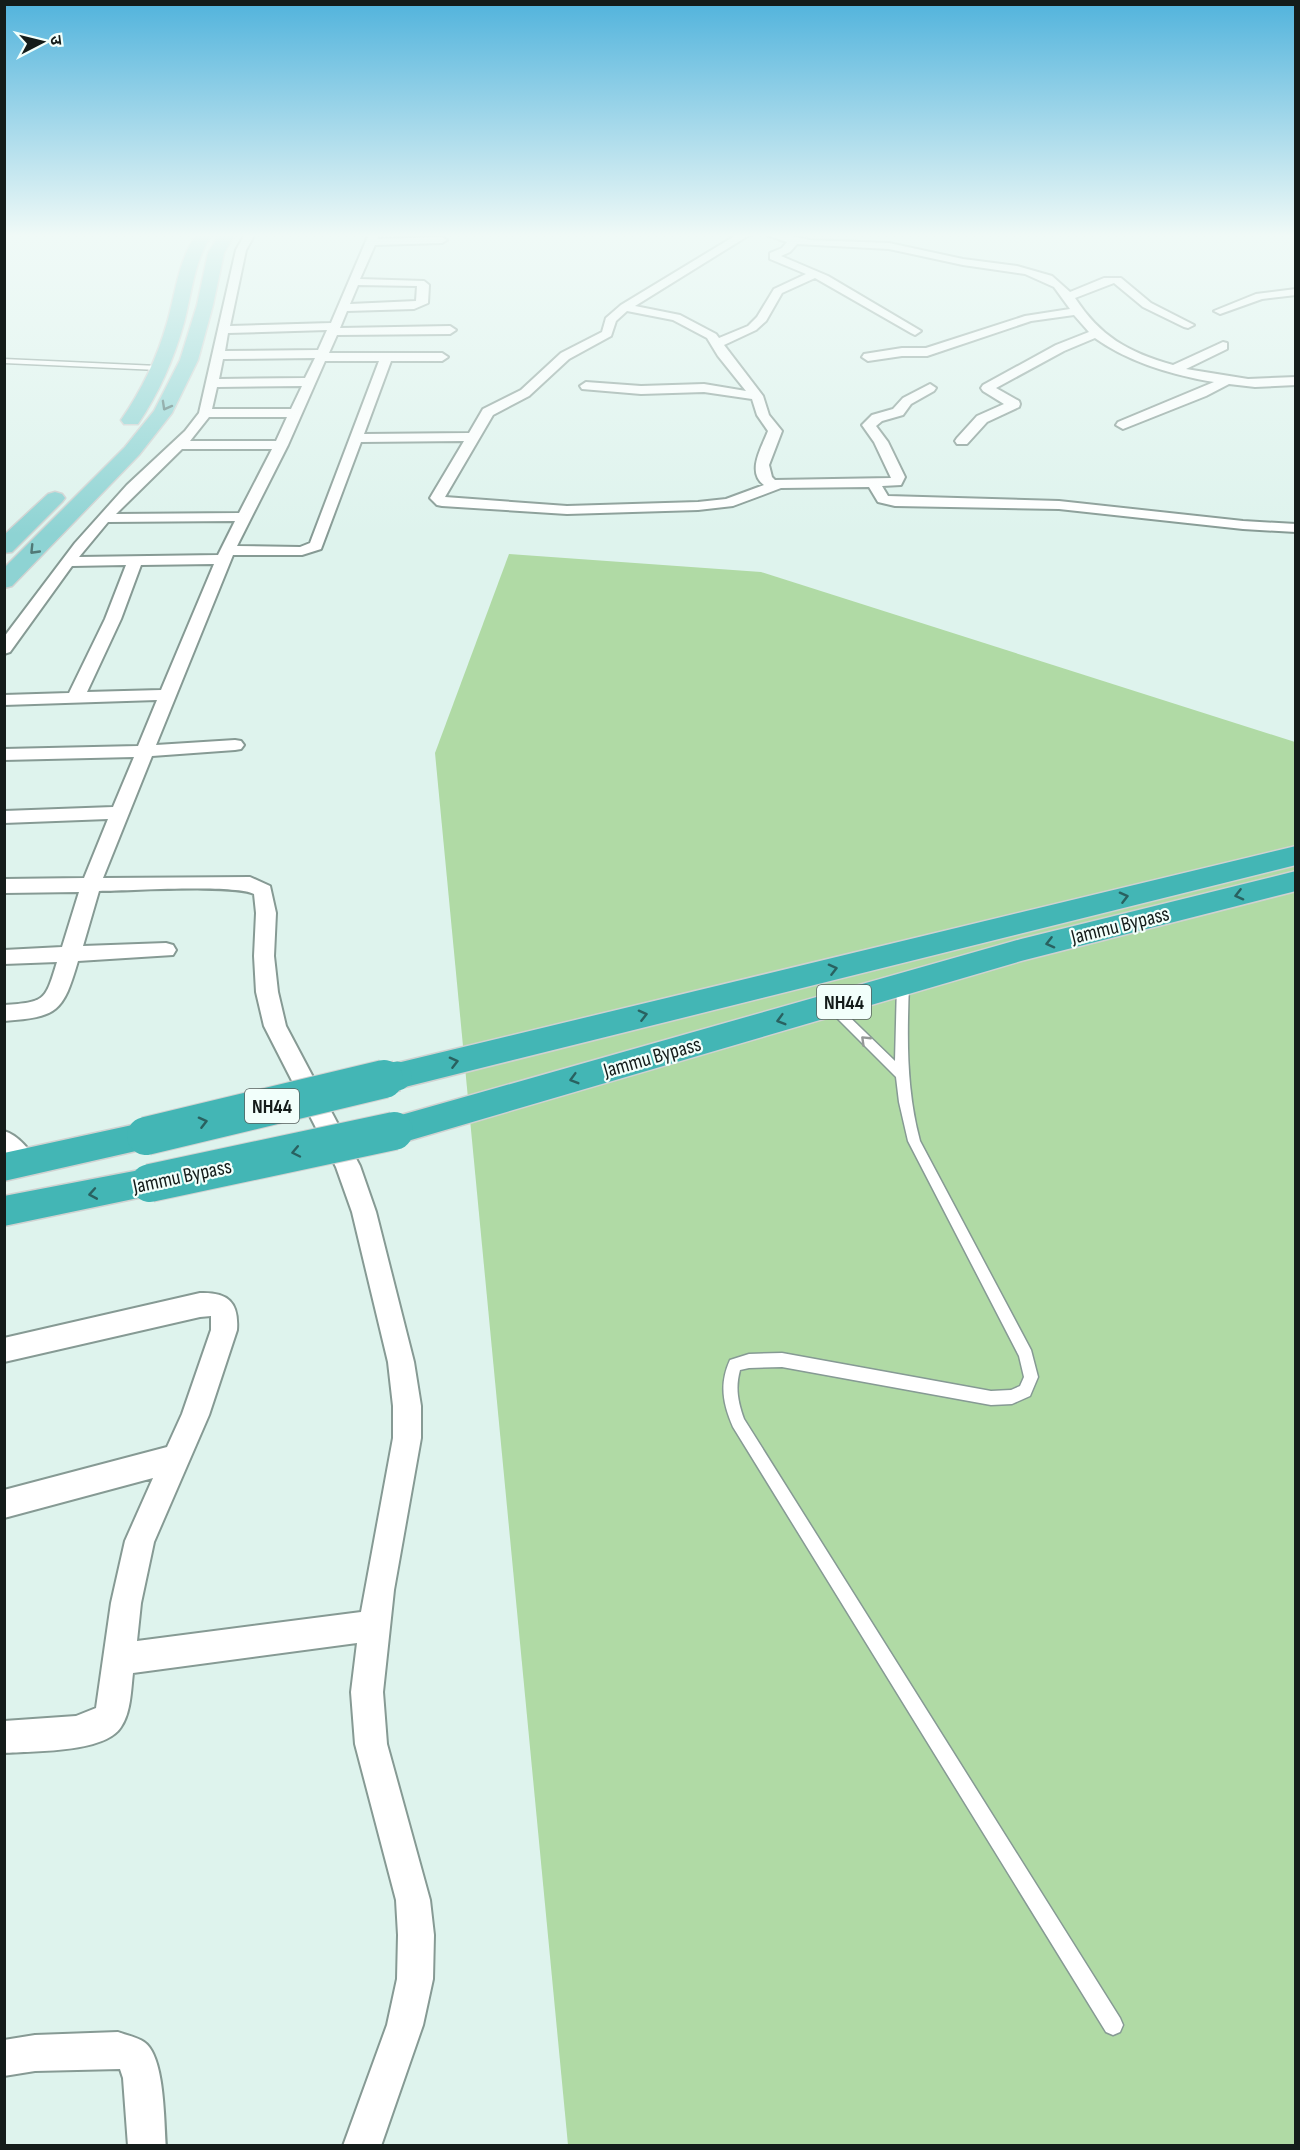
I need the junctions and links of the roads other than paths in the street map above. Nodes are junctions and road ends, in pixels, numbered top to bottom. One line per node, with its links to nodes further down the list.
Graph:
1 (170, 334): 19 (main road)
2 (196, 334): 47 (main road, one-way to 47)
3 (222, 334): 13 (street)
4 (331, 334): 14 (street)
5 (606, 334): 32 (street)
6 (709, 334): 11 (street)
7 (738, 334): 11 (street)
8 (980, 334): 17 (street)
9 (1094, 334): 34 (street)
10 (1099, 334): 20 (street)
11 (717, 344): 27 (street)
12 (1223, 346): 20 (street)
13 (218, 355): 14 (street); 24 (street)
14 (321, 356): 15 (street); 23 (street)
15 (386, 357): 16 (street); 33 (street)
16 (442, 357)
17 (868, 357)
18 (4, 361): 19 (lane)
19 (158, 368): 31 (main road)
20 (1177, 368): 21 (street)
21 (1227, 380): 22 (street); 30 (street)
22 (1296, 381)
23 (310, 382): 24 (street); 29 (street)
24 (212, 383): 28 (street)
25 (586, 386): 27 (street)
26 (930, 388): 39 (street)
27 (757, 396): 38 (street)
28 (205, 413): 29 (street); 35 (street)
29 (296, 413): 36 (street)
30 (1123, 425)
31 (117, 435)
32 (468, 437): 33 (street); 38 (street)
33 (356, 438): 44 (street)
34 (962, 441)
35 (178, 445): 36 (street); 41 (street)
36 (281, 445): 40 (street)
37 (71, 483): 43 (main road)
38 (778, 484): 39 (street)
39 (874, 484): 42 (street)
40 (244, 517): 41 (street); 44 (street)
41 (104, 518): 46 (street)
42 (1296, 528)
43 (4, 546)
44 (225, 555): 45 (street); 49 (street)
45 (135, 561): 46 (street); 50 (street)
46 (68, 562): 48 (street)
47 (4, 581)
48 (4, 649)
49 (169, 695): 50 (street); 53 (street)
50 (76, 697): 51 (street)
51 (4, 700)
52 (235, 745): 53 (street)
53 (147, 751): 54 (street); 55 (street)
54 (4, 755)
55 (121, 813): 56 (street); 59 (street)
56 (4, 817)
57 (1296, 855): 68 (highway, Jammu Bypass / NH44, one-way to 57, bridge)
58 (1296, 881): 64 (highway, Jammu Bypass / NH44, one-way to 64)
59 (91, 884): 60 (street); 62 (street); 73 (street)
60 (4, 886)
61 (166, 950): 62 (street)
62 (70, 954): 63 (street); 66 (street)
63 (4, 957)
64 (903, 984): 65 (highway, Jammu Bypass / NH44); 67 (lane)
65 (830, 1005): 67 (lane, one-way to 65); 69 (highway, Jammu Bypass / NH44, one-way to 69, bridge)
66 (4, 1013)
67 (901, 1074): 76 (lane)
68 (11, 1157)
69 (4, 1211)
70 (4, 1350): 71 (street)
71 (176, 1458): 72 (street); 74 (street)
72 (4, 1504)
73 (375, 1626): 74 (street); 79 (street)
74 (119, 1659): 75 (street)
75 (4, 1737)
76 (1113, 2025)
77 (4, 2058): 78 (street)
78 (147, 2145)
79 (362, 2145)

